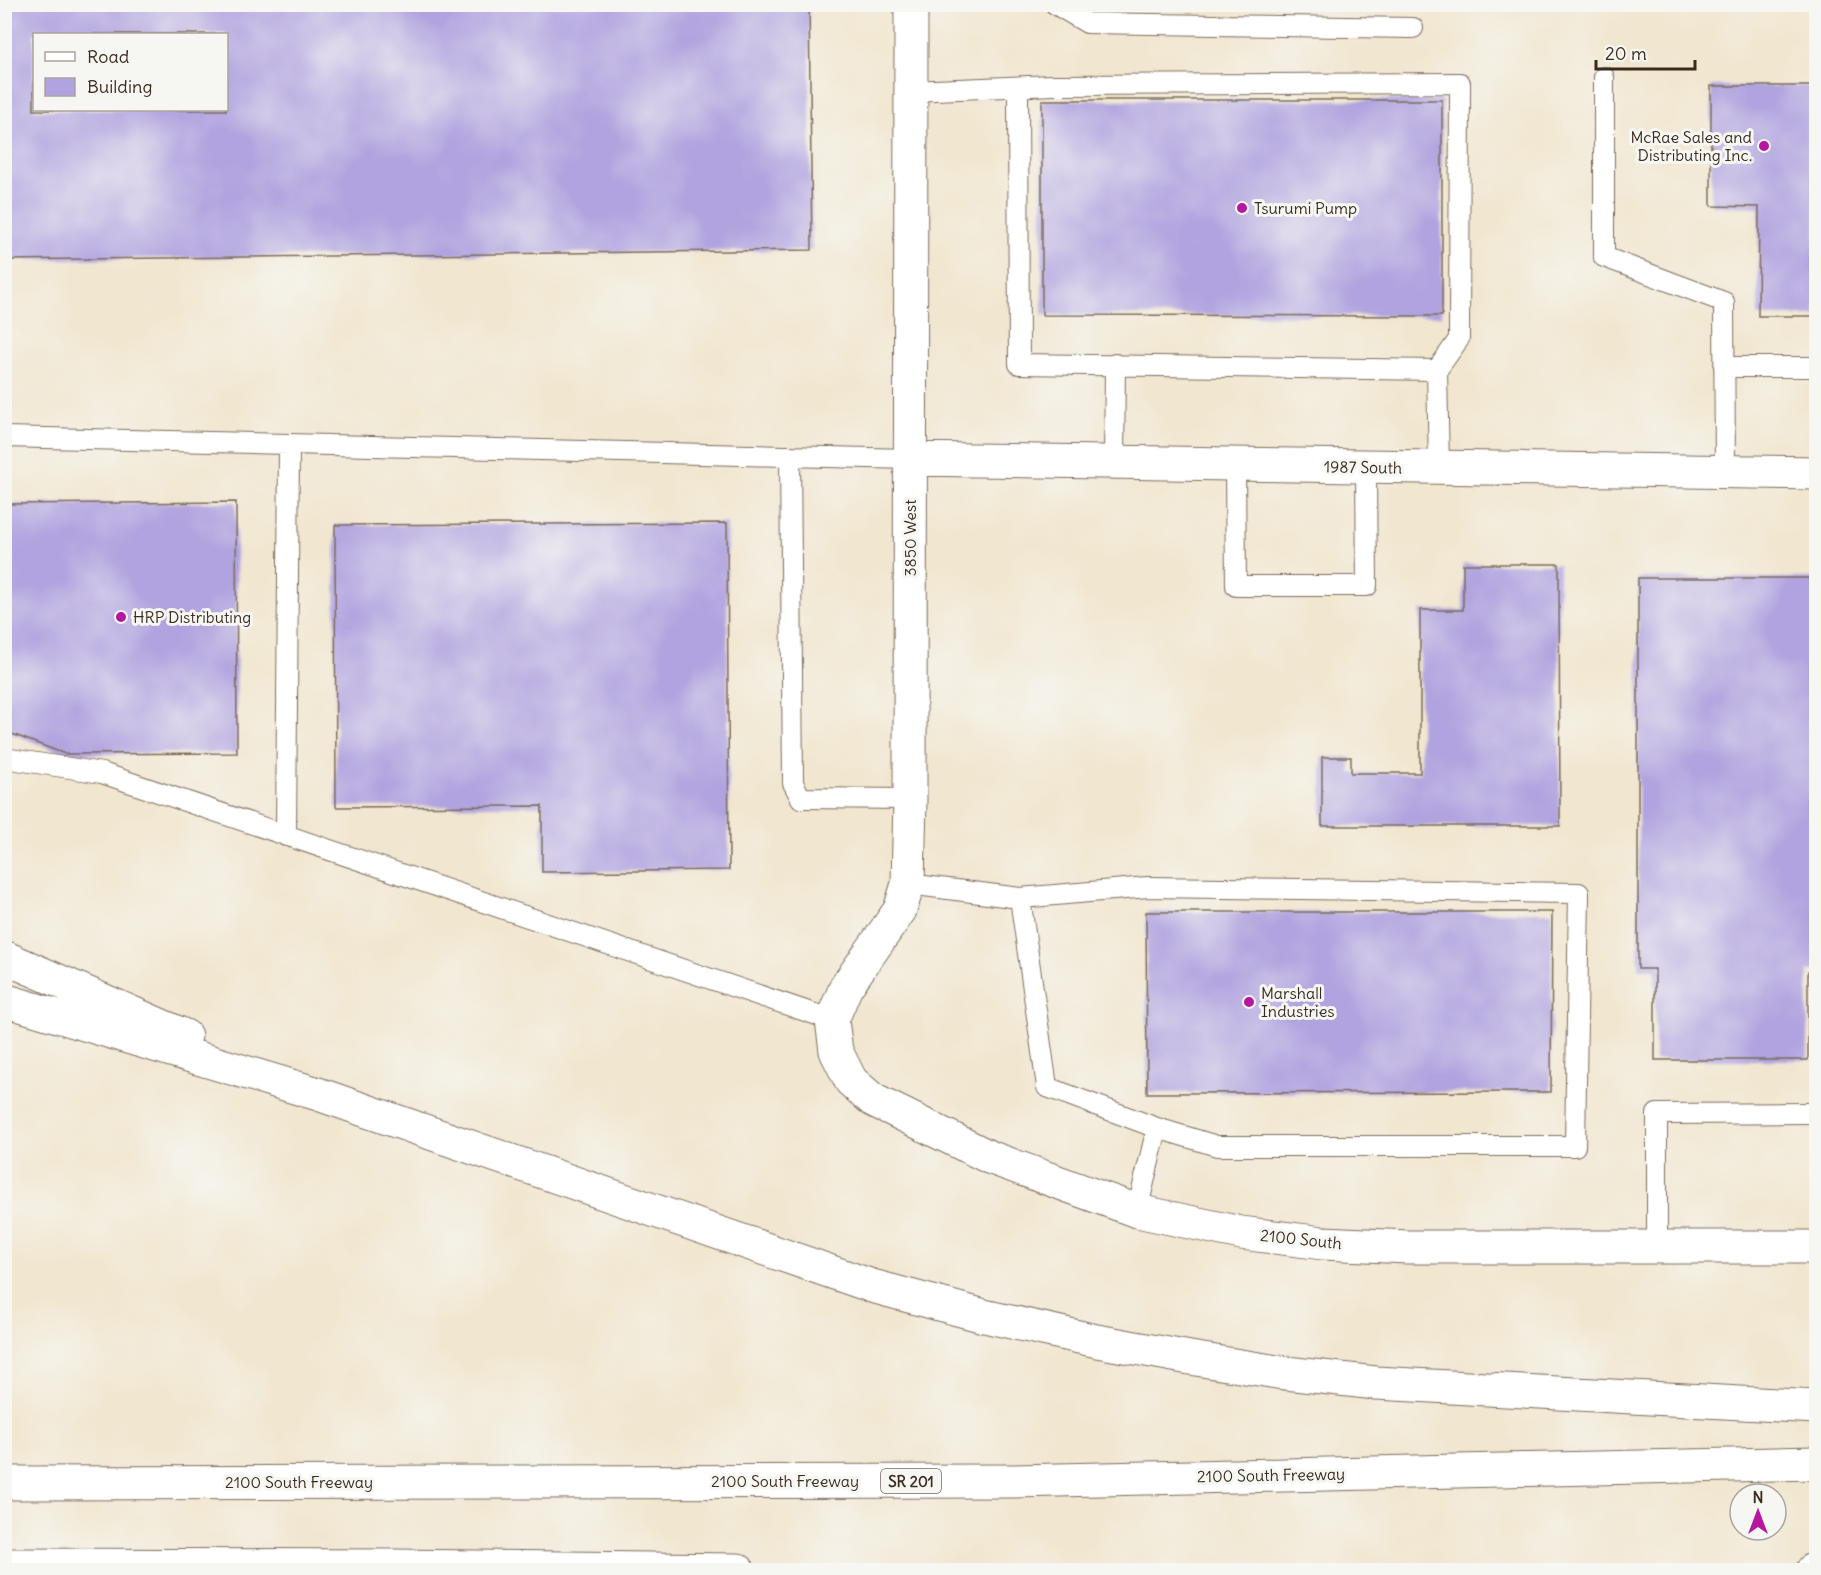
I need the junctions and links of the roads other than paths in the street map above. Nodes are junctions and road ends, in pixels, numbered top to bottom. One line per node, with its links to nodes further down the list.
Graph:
1 (911, 4): 6 (main road, 3850 West)
2 (1055, 4): 3 (lane)
3 (1413, 28)
4 (1604, 77): 8 (lane)
5 (1018, 87): 6 (lane); 7 (lane); 10 (lane)
6 (910, 91): 14 (main road, 3850 West)
7 (1115, 364): 10 (lane); 15 (lane)
8 (1724, 367): 9 (lane); 19 (lane)
9 (1816, 367)
10 (1437, 370): 18 (lane)
11 (4, 437): 12 (lane)
12 (289, 444): 13 (lane); 23 (lane)
13 (790, 457): 14 (lane); 22 (lane)
14 (910, 459): 15 (main road, 1987 South); 22 (main road, 3850 West)
15 (1114, 463): 16 (main road, 1987 South)
16 (1235, 465): 17 (main road, 1987 South); 17 (lane)
17 (1366, 467): 18 (main road, 1987 South)
18 (1439, 468): 19 (main road, 1987 South)
19 (1725, 472): 20 (main road, 1987 South)
20 (1816, 473)
21 (4, 758): 23 (lane)
22 (910, 799): 24 (main road, 3850 West)
23 (286, 836): 28 (lane)
24 (908, 884): 25 (lane); 28 (main road, 3850 West)
25 (1020, 898): 31 (lane); 31 (lane)
26 (4, 957): 29 (main road)
27 (4, 1000): 29 (main road)
28 (834, 1036): 32 (main road, 2100 South)
29 (318, 1094): 35 (main road)
30 (1816, 1113): 33 (lane)
31 (1157, 1128): 32 (lane)
32 (1137, 1210): 33 (main road, 2100 South)
33 (1657, 1246): 34 (main road, 2100 South)
34 (1816, 1247)
35 (1816, 1407)
36 (1816, 1463): 37 (main road, 2100 South Freeway / SR 201)
37 (4, 1483)
38 (4, 1564): 39 (main road)
39 (738, 1570)

